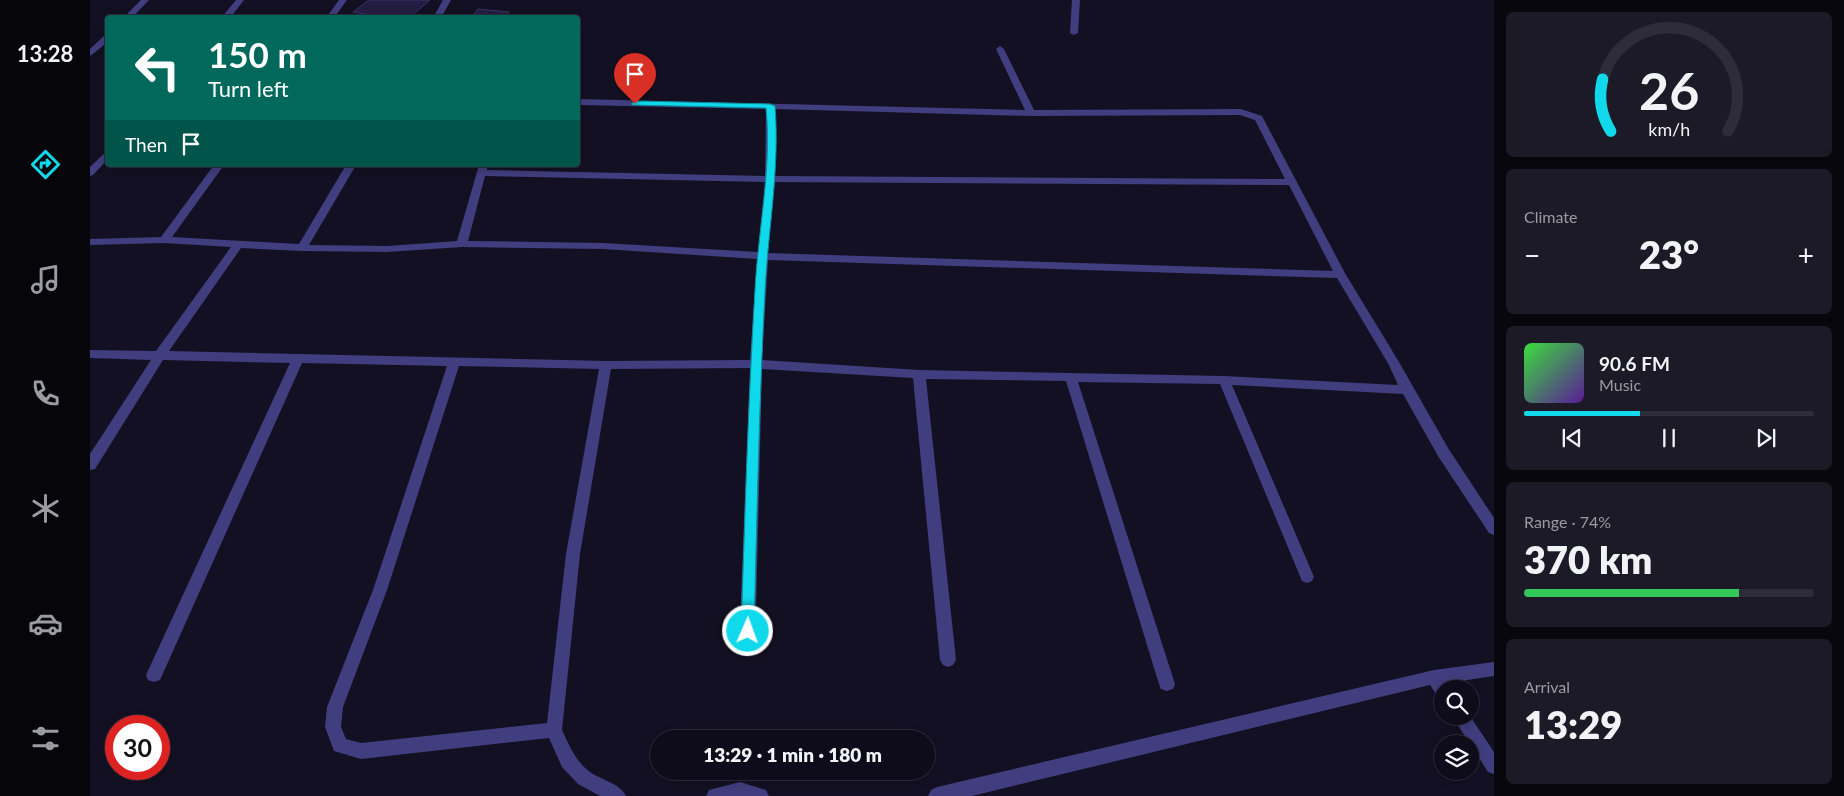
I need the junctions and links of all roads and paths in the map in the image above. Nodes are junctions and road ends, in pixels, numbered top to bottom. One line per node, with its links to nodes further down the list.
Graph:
1 (145, 0): 6 (street)
2 (240, 0): 7 (street)
3 (343, 0): 8 (street)
4 (447, 0): 9 (street)
5 (1076, 0): 10 (street)
6 (130, 15)
7 (228, 15)
8 (332, 15)
9 (439, 15)
10 (1074, 33)
11 (105, 40): 13 (street)
12 (1000, 49): 16 (street)
13 (90, 54)
14 (580, 102): 15 (street)
15 (770, 106): 16 (street); 22 (street)
16 (1031, 112): 23 (street)
17 (105, 156): 21 (street)
18 (218, 167): 24 (street)
19 (350, 167): 28 (street)
20 (483, 169): 22 (street); 26 (street)
21 (90, 173)
22 (770, 179): 23 (street); 29 (street)
23 (1292, 182): 30 (street)
24 (164, 240): 25 (street); 27 (street)
25 (90, 242)
26 (462, 244): 28 (street); 29 (street)
27 (238, 245): 28 (street); 32 (street)
28 (302, 248)
29 (762, 256): 30 (street); 36 (street)
30 (1340, 275): 40 (street)
31 (90, 354): 32 (street)
32 (160, 355): 33 (street); 41 (street)
33 (299, 357): 34 (street); 47 (street)
34 (454, 361): 35 (street); 52 (street)
35 (606, 364): 36 (street); 52 (street)
36 (756, 364): 37 (street); 44 (street)
37 (919, 374): 38 (street); 45 (street)
38 (1071, 378): 39 (street); 49 (street)
39 (1224, 380): 40 (street); 43 (street)
40 (1407, 390): 42 (street)
41 (90, 465)
42 (1494, 528)
43 (1307, 577)
44 (747, 650)
45 (948, 660)
46 (1494, 669): 48 (street)
47 (154, 675)
48 (1450, 680)
49 (1168, 684)
50 (1434, 684): 57 (street)
51 (1466, 725): 53 (street)
52 (554, 730): 54 (street)
53 (1494, 766)
54 (617, 796)
55 (715, 796): 56 (street)
56 (760, 796)
57 (937, 796)

